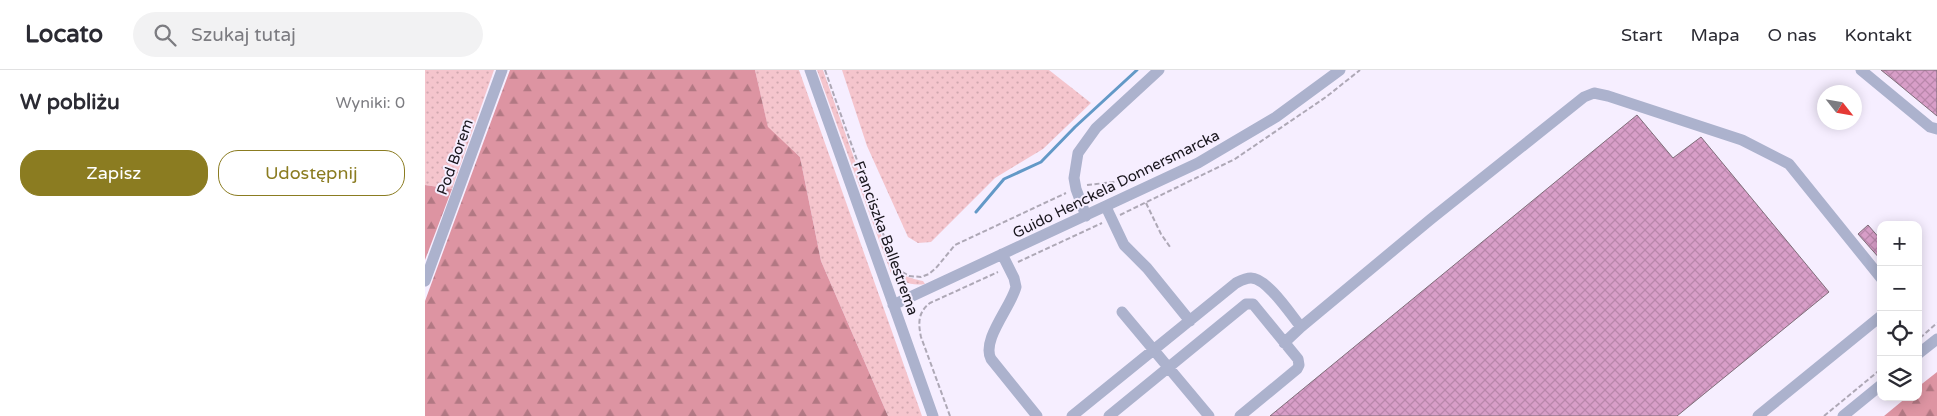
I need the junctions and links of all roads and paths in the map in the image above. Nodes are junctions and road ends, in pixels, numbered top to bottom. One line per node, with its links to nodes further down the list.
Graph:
1 (502, 70): 17 (street, Pod Borem)
2 (810, 70): 19 (street, Franciszka Ballestrema)
3 (825, 70): 10 (path)
4 (1159, 70): 13 (street)
5 (1340, 70): 12 (street, Guido Henckela Donnersmarcka)
6 (1861, 70): 7 (street)
7 (1937, 129)
8 (1125, 182): 9 (path)
9 (1085, 186)
10 (1070, 191)
11 (1145, 203): 14 (path)
12 (1106, 206): 13 (street, Guido Henckela Donnersmarcka); 22 (street)
13 (1085, 216): 15 (street, Guido Henckela Donnersmarcka)
14 (1171, 247)
15 (1003, 254): 19 (street, Guido Henckela Donnersmarcka); 35 (street)
16 (1877, 273): 24 (street)
17 (425, 282)
18 (930, 303): 34 (path)
19 (893, 305): 33 (street, Franciszka Ballestrema)
20 (1122, 312): 28 (street)
21 (1877, 319): 40 (street)
22 (1190, 321): 24 (street); 28 (street)
23 (1937, 323): 25 (path)
24 (1301, 327): 27 (street)
25 (1922, 336)
26 (1937, 339): 29 (street)
27 (1284, 342): 30 (street); 39 (street)
28 (1154, 350): 30 (street); 36 (street)
29 (1922, 351)
30 (1168, 367): 37 (street); 38 (street)
31 (1877, 372): 41 (path)
32 (1877, 388): 42 (street)
33 (933, 416)
34 (950, 416)
35 (1037, 416)
36 (1072, 416)
37 (1109, 416)
38 (1209, 416)
39 (1240, 416)
40 (1759, 416)
41 (1824, 416)
42 (1843, 416)

